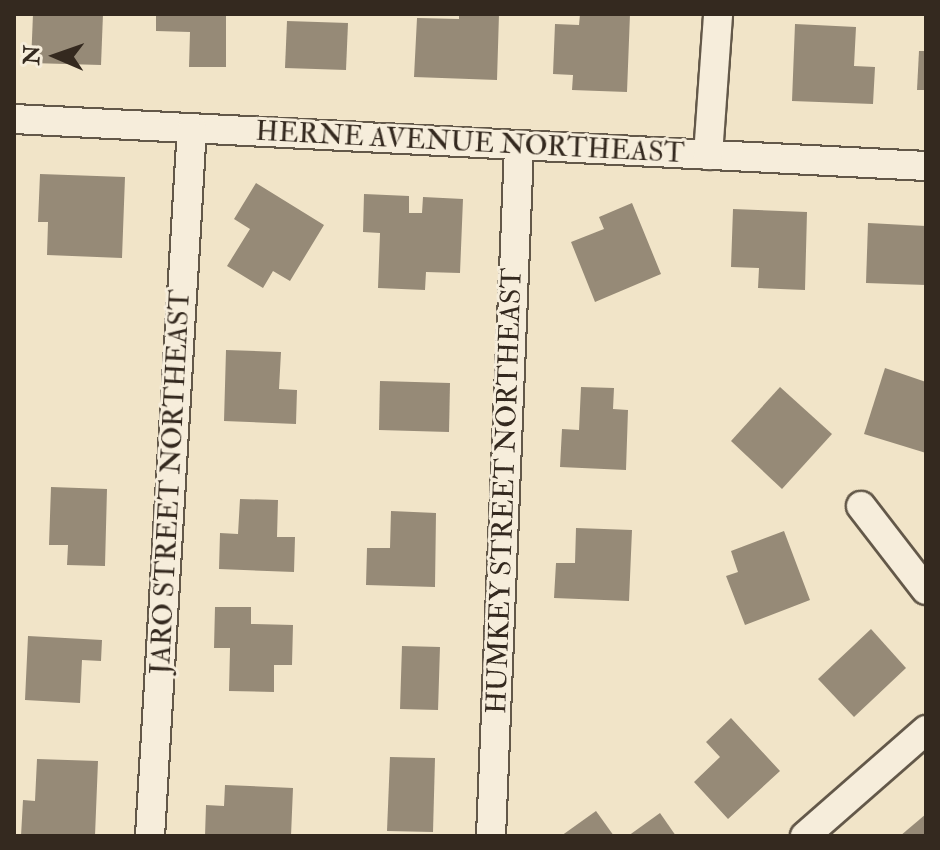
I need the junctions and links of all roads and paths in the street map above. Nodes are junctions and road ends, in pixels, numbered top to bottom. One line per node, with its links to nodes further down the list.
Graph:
1 (718, 14): 5 (street)
2 (14, 119): 3 (street, HERNE AVENUE NORTHEAST)
3 (192, 128): 4 (street, HERNE AVENUE NORTHEAST); 10 (street, JARO STREET NORTHEAST)
4 (519, 147): 5 (street, HERNE AVENUE NORTHEAST); 11 (street, HUMKEY STREET NORTHEAST)
5 (708, 155): 6 (street, HERNE AVENUE NORTHEAST)
6 (926, 166)
7 (861, 506): 8 (street)
8 (926, 590)
9 (926, 730): 12 (street)
10 (150, 836)
11 (491, 836)
12 (805, 836)

